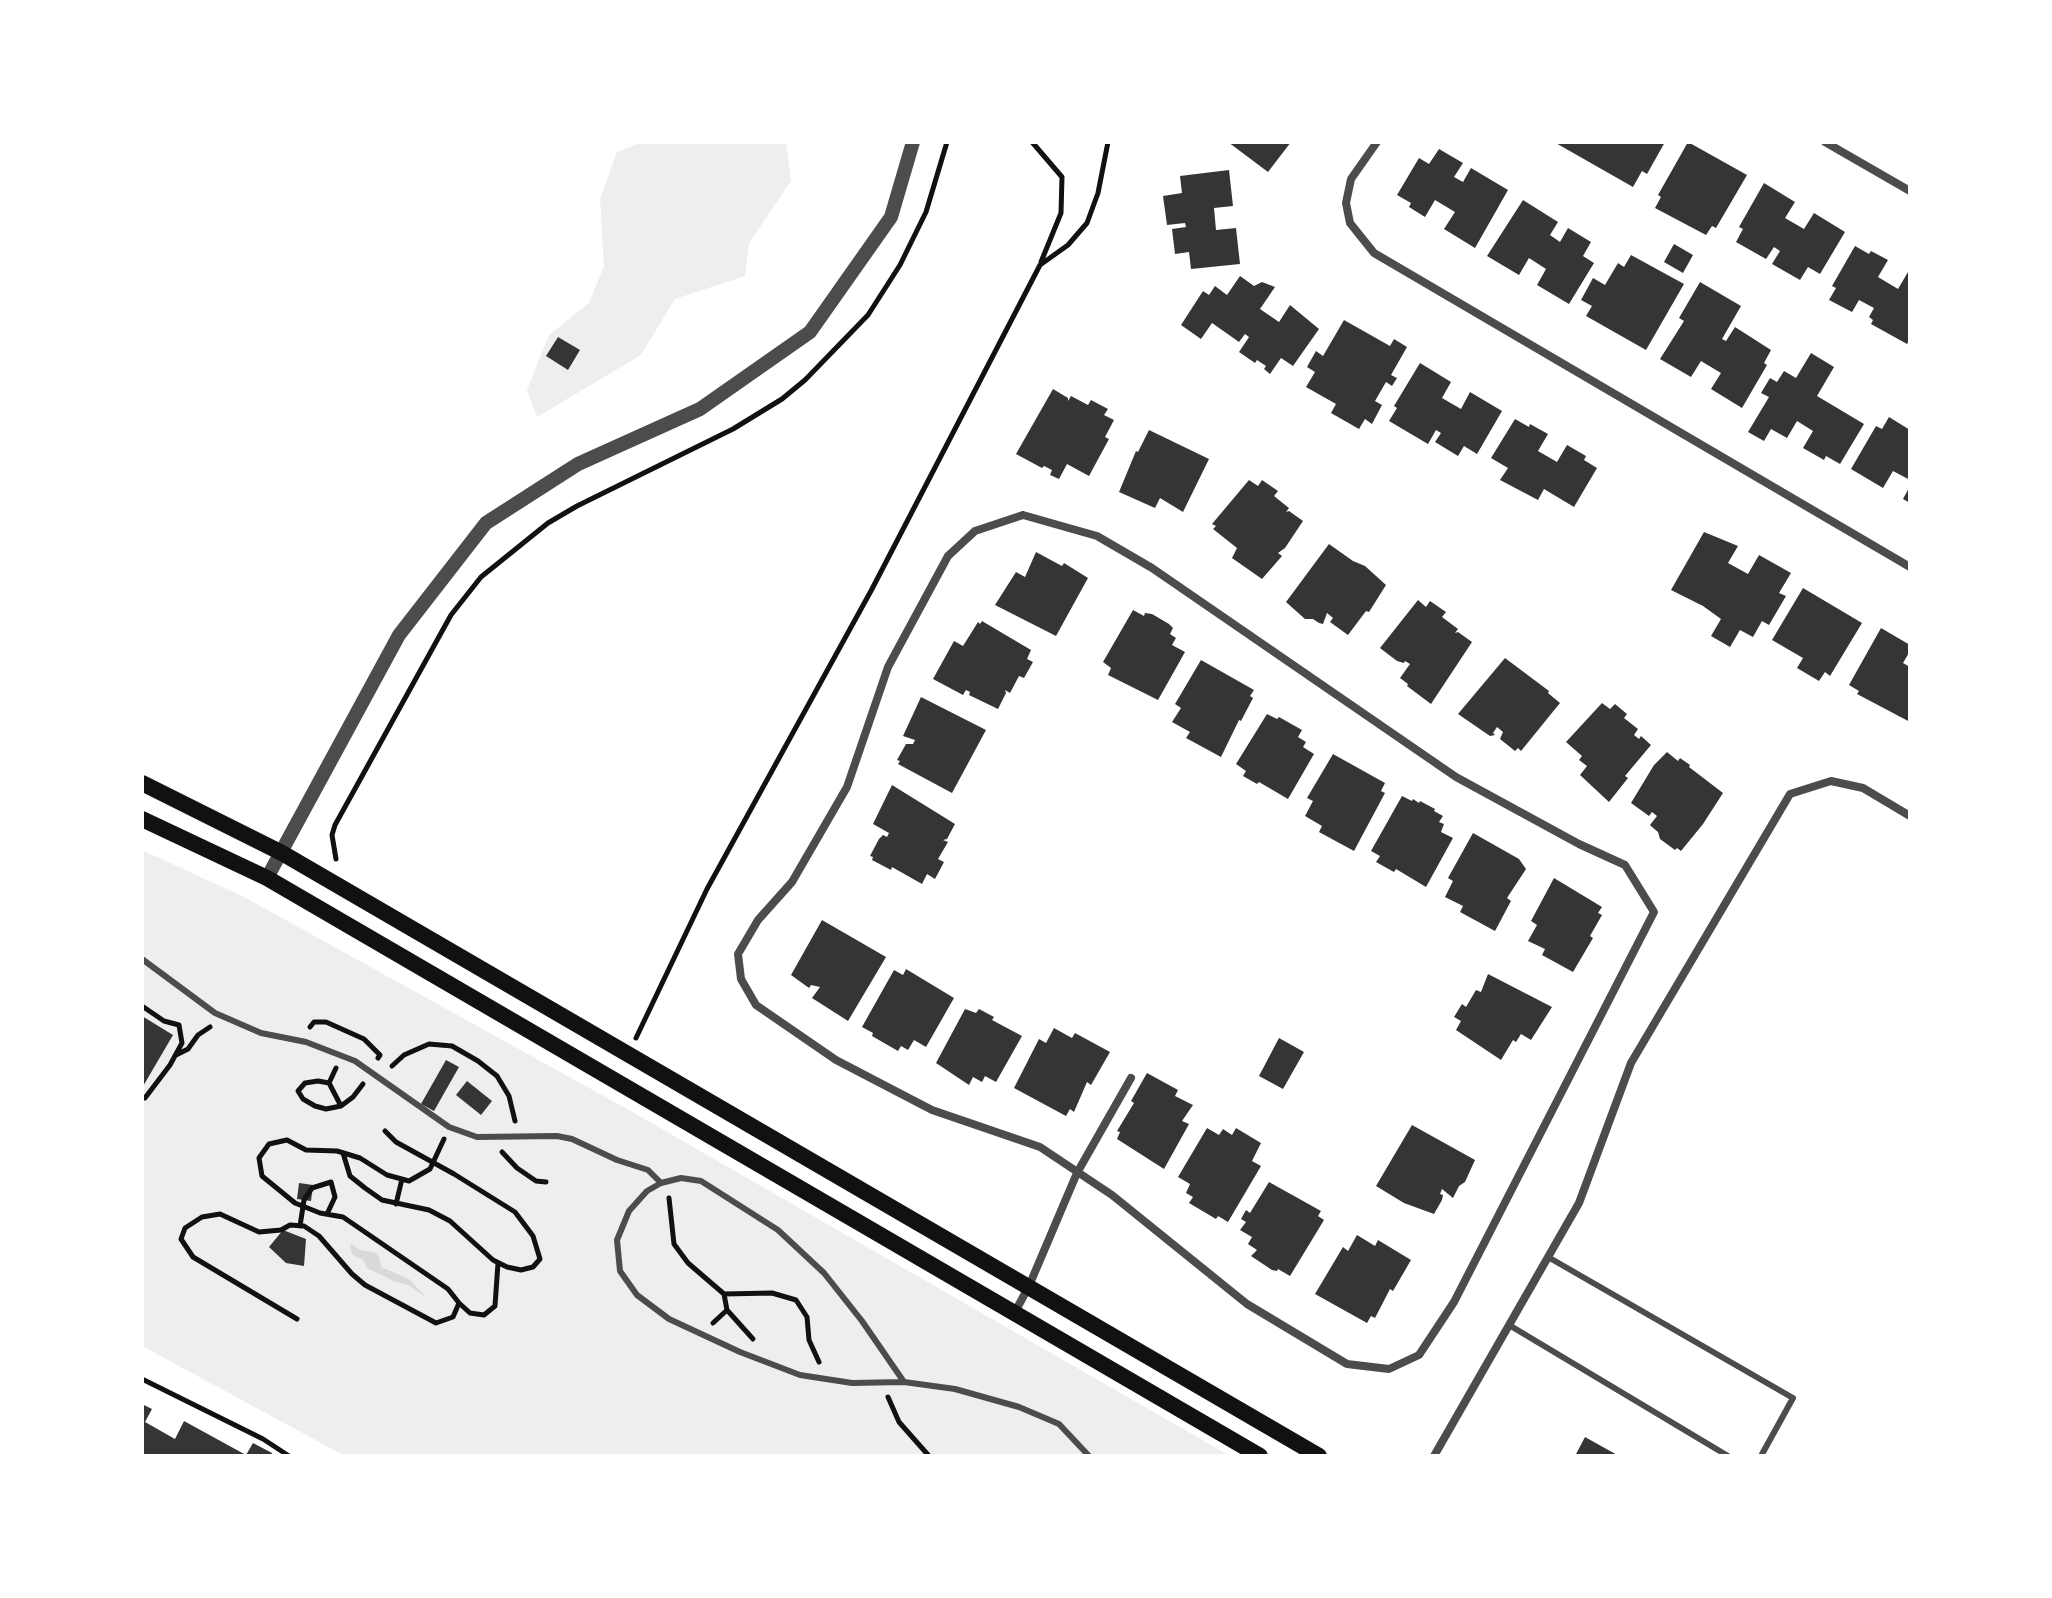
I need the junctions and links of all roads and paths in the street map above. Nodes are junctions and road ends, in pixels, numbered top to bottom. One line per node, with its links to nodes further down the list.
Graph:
1 (913, 142): 14 (street)
2 (947, 142): 13 (path)
3 (1032, 142): 8 (path)
4 (1377, 142): 9 (street)
5 (1825, 142): 7 (street)
6 (1105, 143): 8 (path)
7 (1910, 191)
8 (1040, 265): 19 (path)
9 (1910, 567)
10 (142, 783): 14 (main road)
11 (1910, 816): 39 (street)
12 (142, 819): 15 (main road)
13 (335, 825)
14 (282, 853): 15 (street); 19 (main road)
15 (267, 878): 44 (main road)
16 (142, 959): 18 (lane)
17 (142, 1006): 20 (path)
18 (226, 1018): 20 (path); 21 (lane)
19 (628, 1053): 41 (main road)
20 (175, 1055): 24 (path)
21 (380, 1078): 26 (lane); 29 (path)
22 (1131, 1078): 32 (street)
23 (329, 1083): 25 (path)
24 (145, 1098)
25 (341, 1106)
26 (449, 1127): 28 (lane); 31 (path)
27 (385, 1131): 31 (path)
28 (488, 1137): 29 (lane); 34 (path)
29 (517, 1137): 35 (lane)
30 (342, 1153): 33 (path); 36 (path); 37 (path)
31 (433, 1162): 33 (path); 40 (path)
32 (1077, 1173): 32 (street); 41 (street)
33 (402, 1179): 36 (path)
34 (546, 1182)
35 (661, 1183): 42 (path); 47 (lane); 51 (lane)
36 (396, 1204): 40 (path)
37 (327, 1214): 38 (path); 43 (path)
38 (300, 1226): 43 (path); 45 (path)
39 (1548, 1257): 46 (street); 59 (lane)
40 (498, 1263): 43 (path)
41 (1029, 1286): 44 (street); 56 (main road)
42 (724, 1294): 47 (path); 49 (path)
43 (459, 1303)
44 (1015, 1312): 55 (main road)
45 (297, 1319)
46 (1509, 1325): 57 (street); 58 (lane)
47 (761, 1360): 49 (lane)
48 (142, 1379): 52 (path)
49 (828, 1379): 50 (lane)
50 (881, 1382): 51 (lane); 53 (path)
51 (904, 1382): 54 (lane)
52 (289, 1456)
53 (929, 1456)
54 (1089, 1456)
55 (1260, 1456)
56 (1319, 1456)
57 (1434, 1456)
58 (1728, 1456)
59 (1761, 1456)

